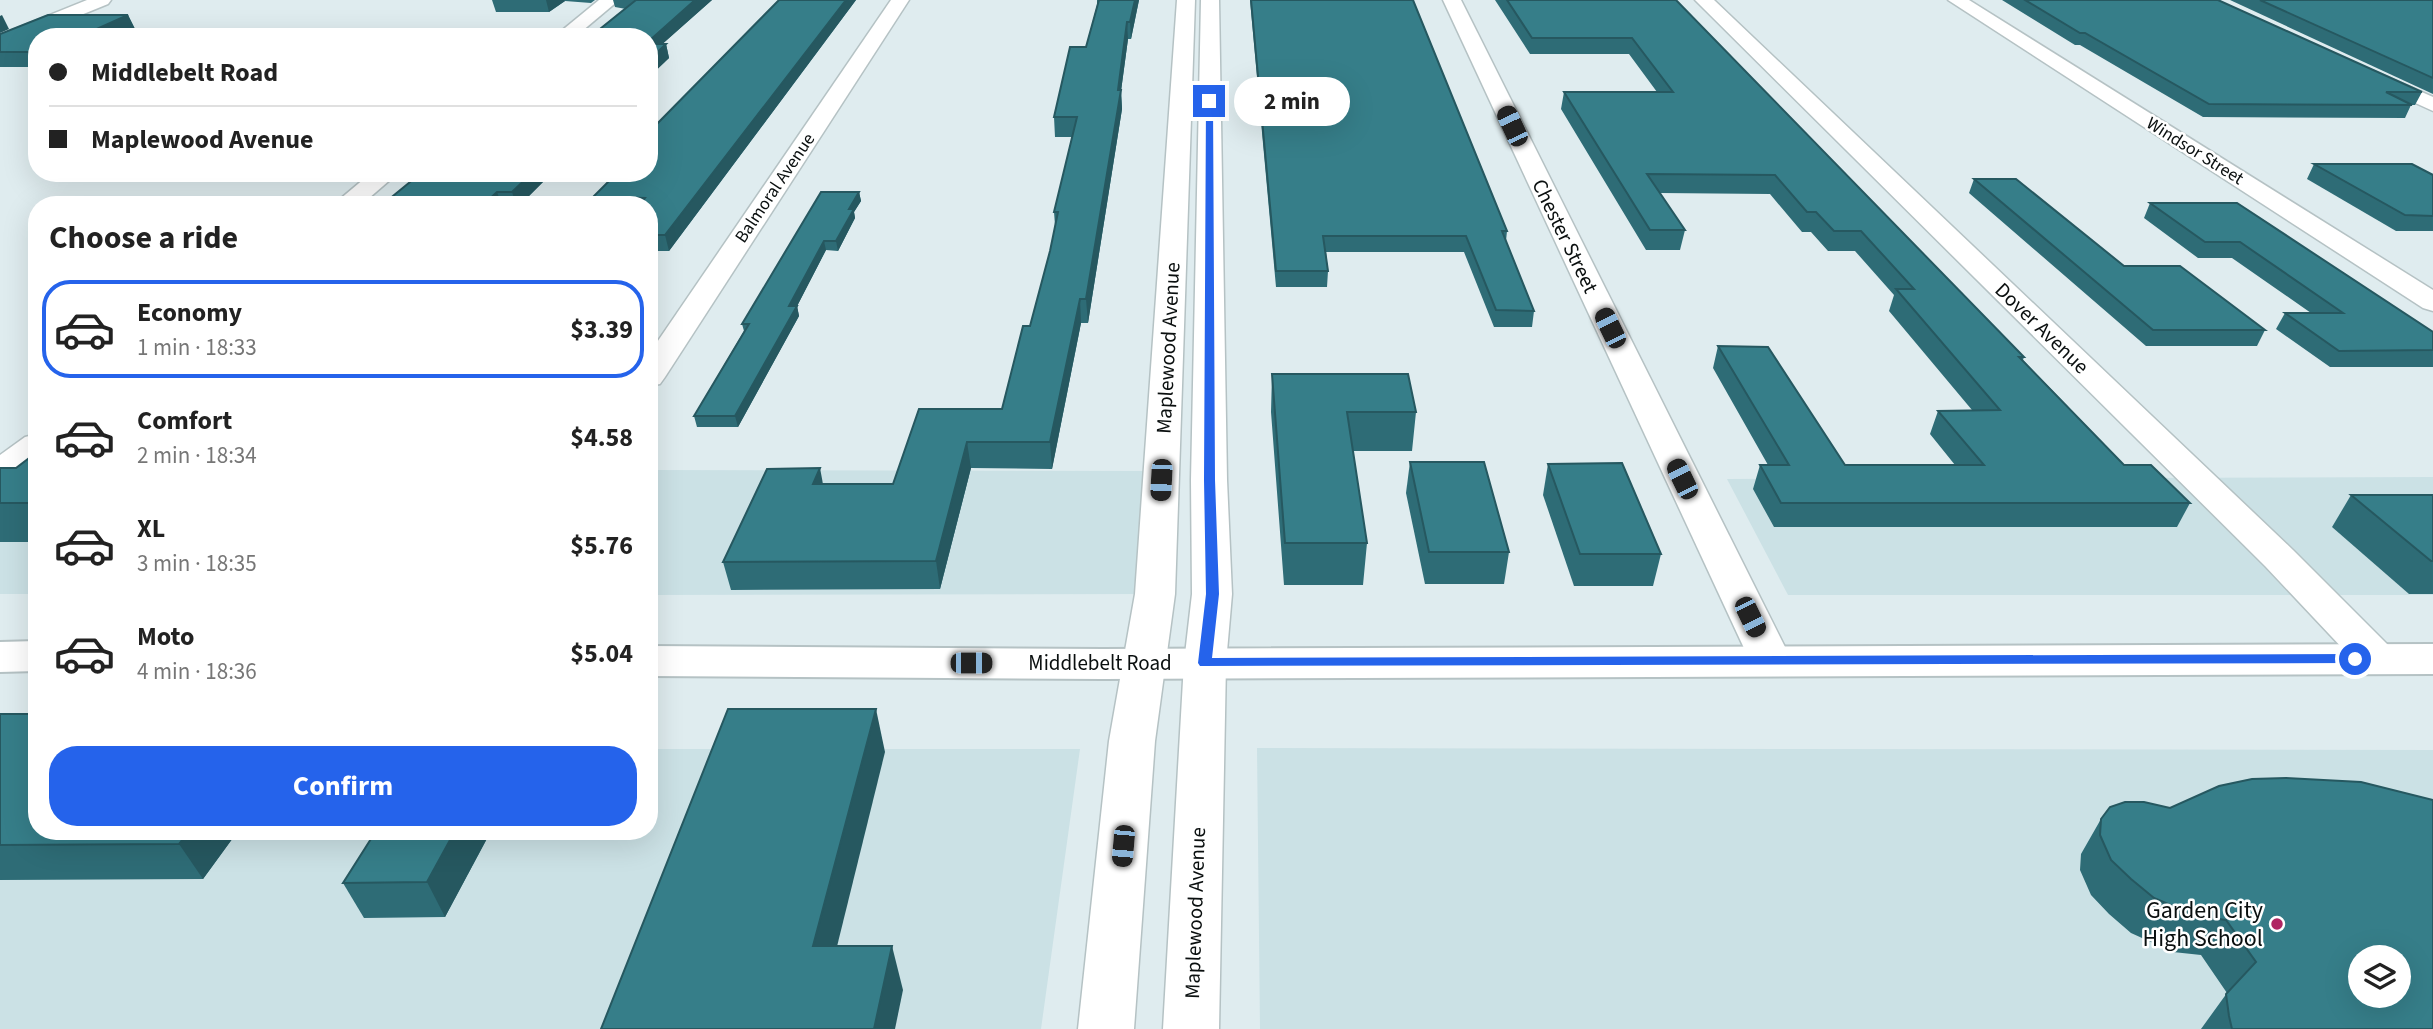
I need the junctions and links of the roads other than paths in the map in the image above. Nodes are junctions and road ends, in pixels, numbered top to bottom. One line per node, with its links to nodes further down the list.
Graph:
1 (102, 0): 9 (street)
2 (610, 0): 10 (street)
3 (900, 0): 19 (street, Balmoral Avenue)
4 (1186, 0): 14 (street, Maplewood Avenue)
5 (1210, 0): 14 (street, Maplewood Avenue)
6 (1452, 0): 27 (street, Chester Street)
7 (1704, 0): 24 (street, Dover Avenue)
8 (1957, 0): 18 (street, Windsor Street)
9 (34, 28)
10 (574, 28)
11 (28, 30): 12 (street)
12 (0, 42)
13 (2359, 70): 15 (street)
14 (1195, 101): 28 (street, Maplewood Avenue); 29 (street, Maplewood Avenue)
15 (2433, 105)
16 (374, 182): 17 (street)
17 (357, 196)
18 (2433, 302)
19 (658, 363)
20 (28, 451): 21 (street)
21 (0, 472)
22 (28, 656): 23 (main road)
23 (0, 657)
24 (2377, 659): 25 (main road, Middlebelt Road); 27 (main road, Middlebelt Road)
25 (2433, 659)
26 (658, 661): 29 (main road, Middlebelt Road)
27 (1771, 661): 28 (main road, Middlebelt Road)
28 (1205, 663): 29 (main road, Middlebelt Road); 31 (street, Maplewood Avenue)
29 (1142, 664): 30 (street, Maplewood Avenue)
30 (1106, 1029)
31 (1191, 1029)

